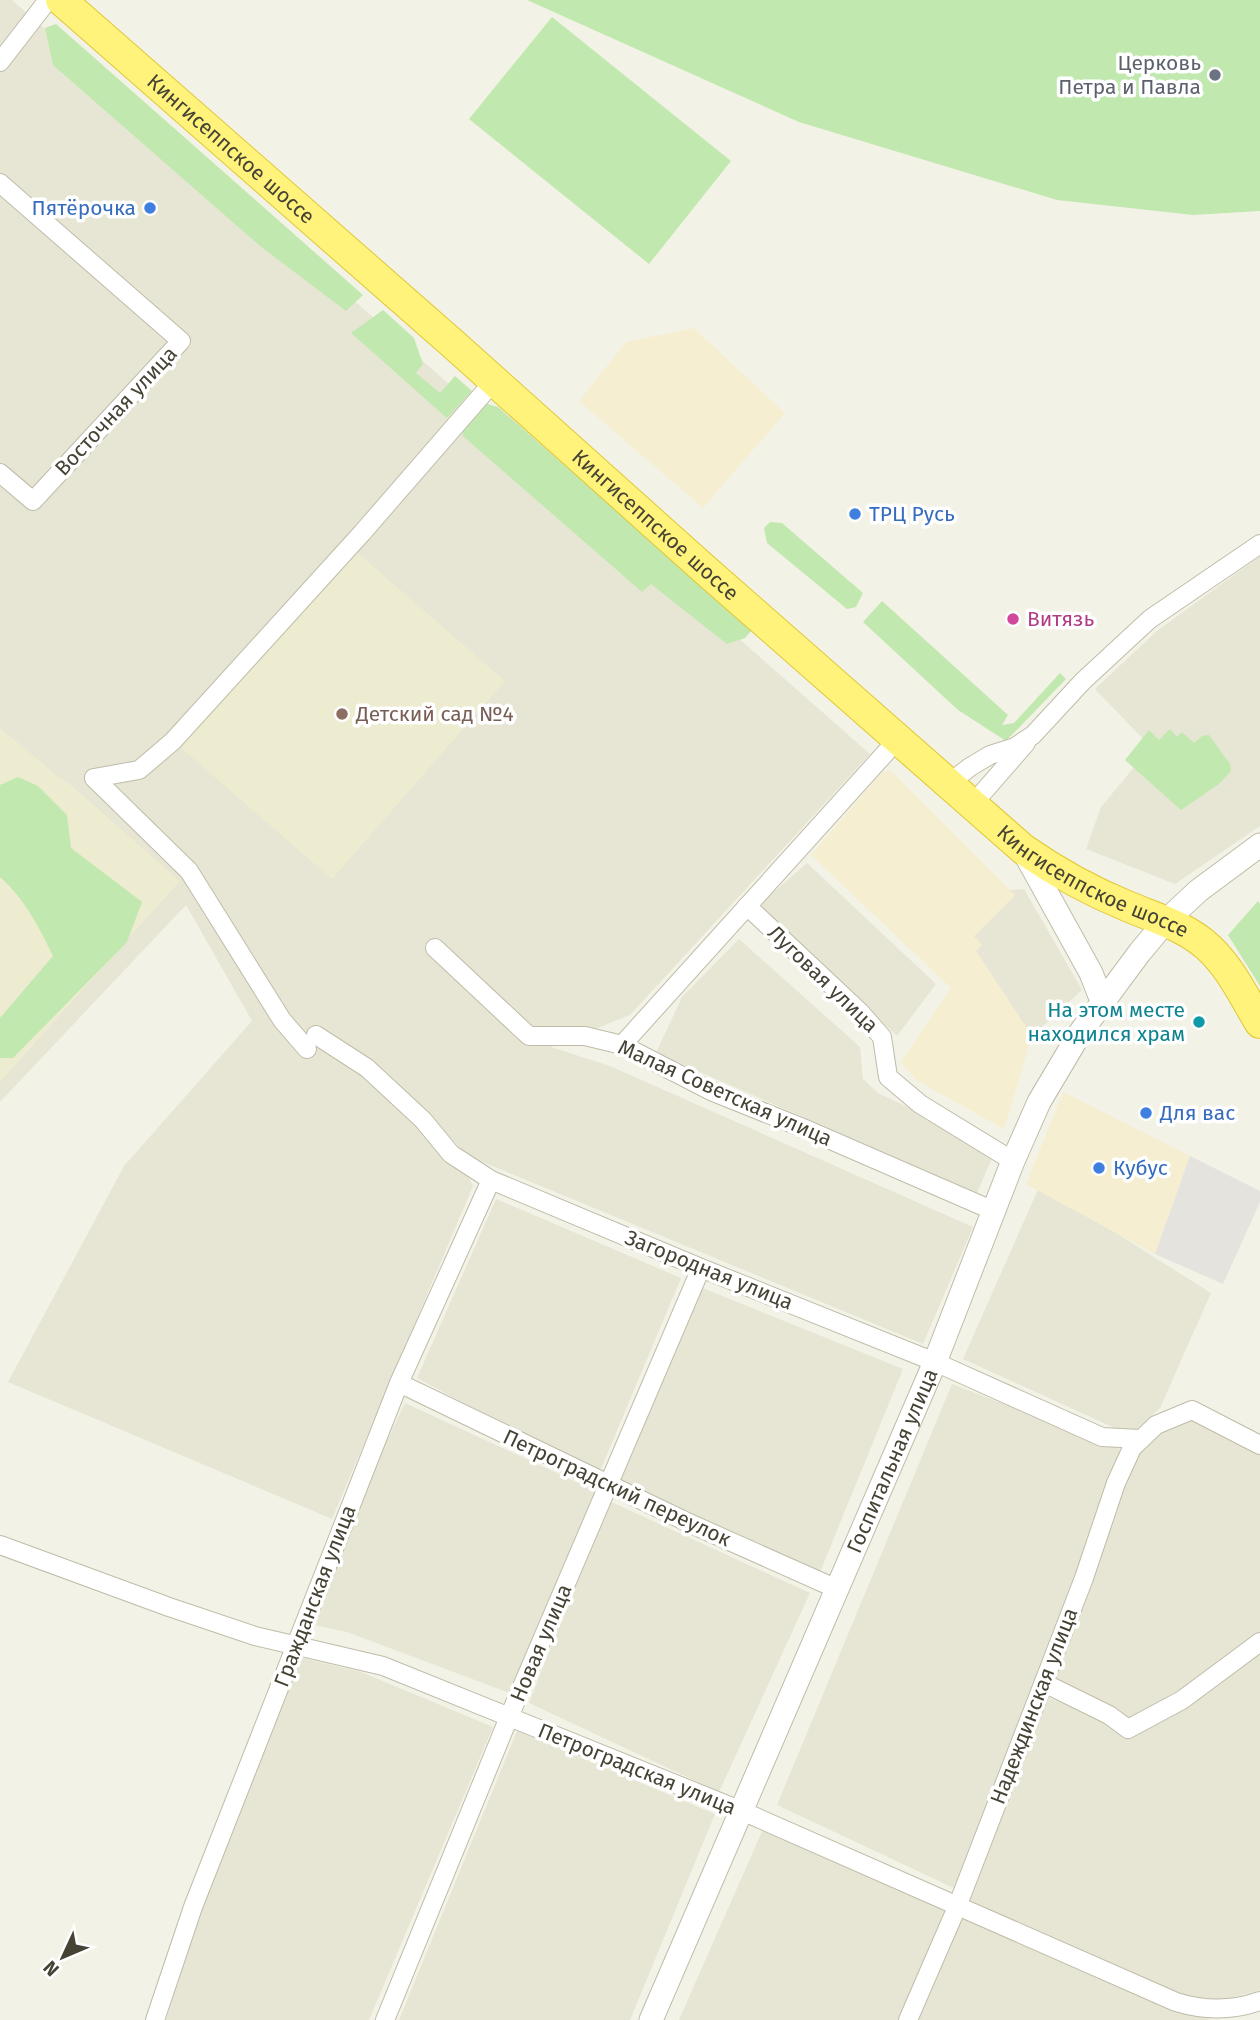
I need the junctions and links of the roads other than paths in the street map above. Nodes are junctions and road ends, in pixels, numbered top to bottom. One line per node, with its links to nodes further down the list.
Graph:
1 (48, 0): 3 (street)
2 (61, 0): 5 (highway, Кингисеппское шоссе)
3 (0, 62)
4 (0, 183): 6 (street, Восточная улица)
5 (494, 381): 9 (highway, Кингисеппское шоссе); 21 (street, Загородная улица)
6 (0, 473)
7 (1260, 544): 8 (street)
8 (1033, 735): 10 (street); 11 (street)
9 (898, 739): 10 (highway, Кингисеппское шоссе); 14 (street)
10 (949, 783): 11 (highway, Кингисеппское шоссе)
11 (972, 805): 13 (highway, Кингисеппское шоссе)
12 (1260, 845): 15 (street, Госпитальная улица)
13 (1023, 849): 15 (highway, Кингисеппское шоссе); 17 (street)
14 (747, 906): 19 (street); 20 (street, Луговая улица)
15 (1166, 921): 17 (street, Госпитальная улица); 18 (highway, Кингисеппское шоссе)
16 (435, 948): 19 (street, Малая Советская улица)
17 (1102, 1001): 20 (street, Госпитальная улица)
18 (1260, 1023)
19 (622, 1045): 22 (street, Малая Советская улица)
20 (1013, 1161): 22 (street, Госпитальная улица)
21 (491, 1180): 23 (street, Загородная улица); 25 (street, Гражданская улица)
22 (994, 1211): 24 (street, Госпитальная улица)
23 (701, 1268): 24 (street, Загородная улица); 28 (street, Новая улица)
24 (936, 1362): 26 (street, Загородная улица); 30 (street, Госпитальная улица)
25 (399, 1383): 28 (street, Петроградский переулок); 32 (street, Гражданская улица)
26 (1140, 1439): 27 (street, Надеждинская улица); 33 (street, Надеждинская улица)
27 (1260, 1445)
28 (608, 1484): 30 (street, Петроградский переулок); 34 (street, Новая улица)
29 (2, 1545): 32 (street, Петроградская улица)
30 (837, 1589): 35 (street, Госпитальная улица)
31 (1260, 1642): 33 (street)
32 (296, 1646): 34 (street, Петроградская улица); 38 (street, Гражданская улица)
33 (1044, 1683): 36 (street, Надеждинская улица)
34 (509, 1717): 35 (street, Петроградская улица); 39 (street, Новая улица)
35 (742, 1811): 36 (street, Петроградская улица); 40 (street, Госпитальная улица)
36 (957, 1907): 37 (street, Петроградская улица); 41 (street, Надеждинская улица)
37 (1254, 2009)
38 (155, 2020)
39 (385, 2020)
40 (652, 2020)
41 (908, 2020)

